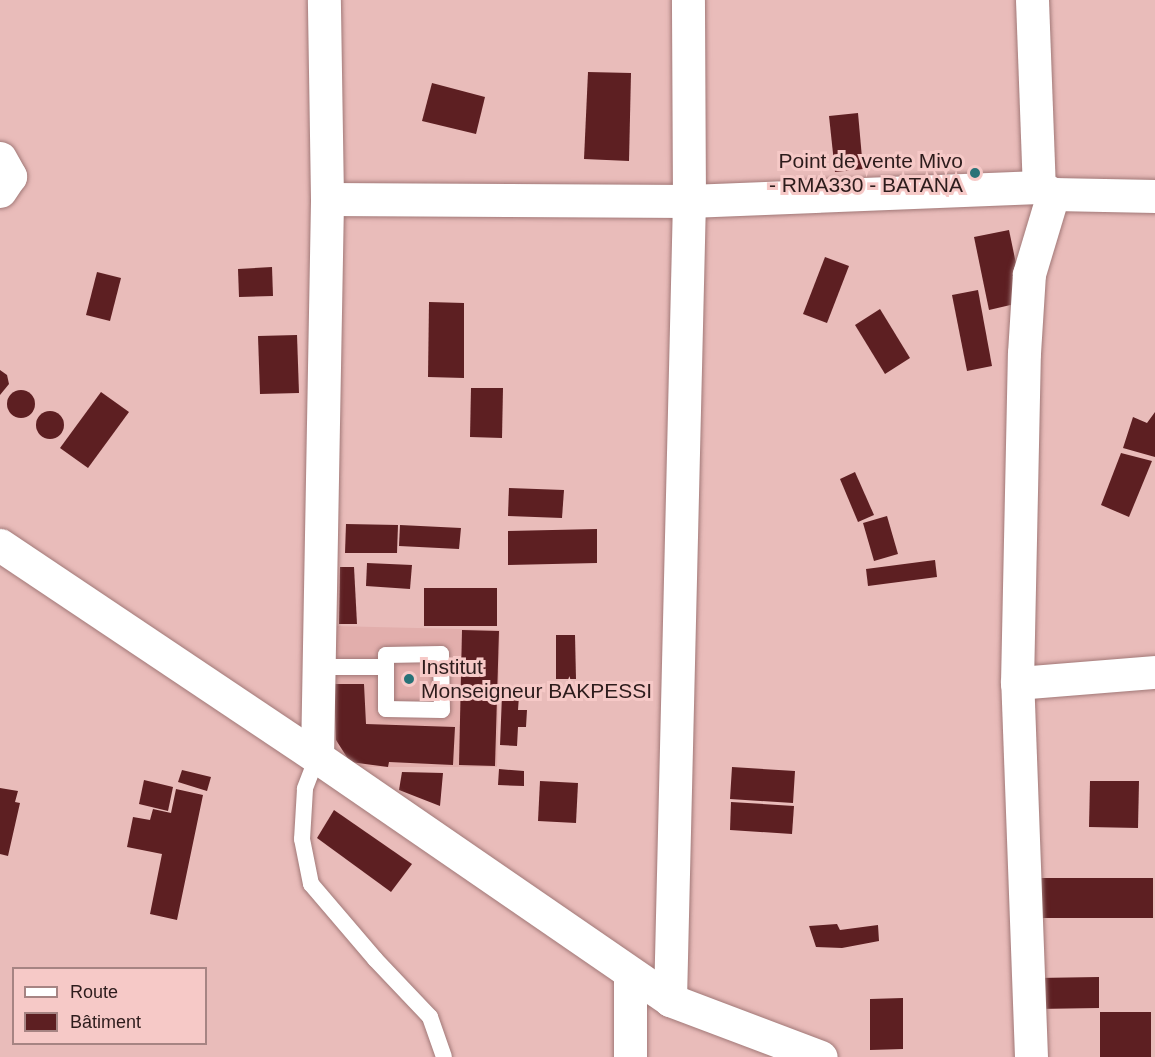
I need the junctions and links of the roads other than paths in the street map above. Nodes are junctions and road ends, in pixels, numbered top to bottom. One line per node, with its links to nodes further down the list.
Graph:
1 (324, 0): 8 (street)
2 (688, 0): 9 (street)
3 (1032, 0): 5 (street)
4 (0, 158): 6 (street)
5 (1046, 190): 7 (street); 9 (street); 14 (street)
6 (0, 191)
7 (1155, 196)
8 (327, 199): 9 (street); 11 (street)
9 (689, 201): 17 (street)
10 (0, 545): 15 (street)
11 (319, 667): 12 (lane); 15 (street)
12 (386, 667): 12 (lane)
13 (1155, 672): 14 (street)
14 (1017, 683): 21 (street)
15 (317, 757): 16 (street); 18 (lane)
16 (630, 973): 17 (street); 19 (street)
17 (670, 1000): 20 (street)
18 (444, 1057)
19 (630, 1057)
20 (821, 1057)
21 (1032, 1057)

